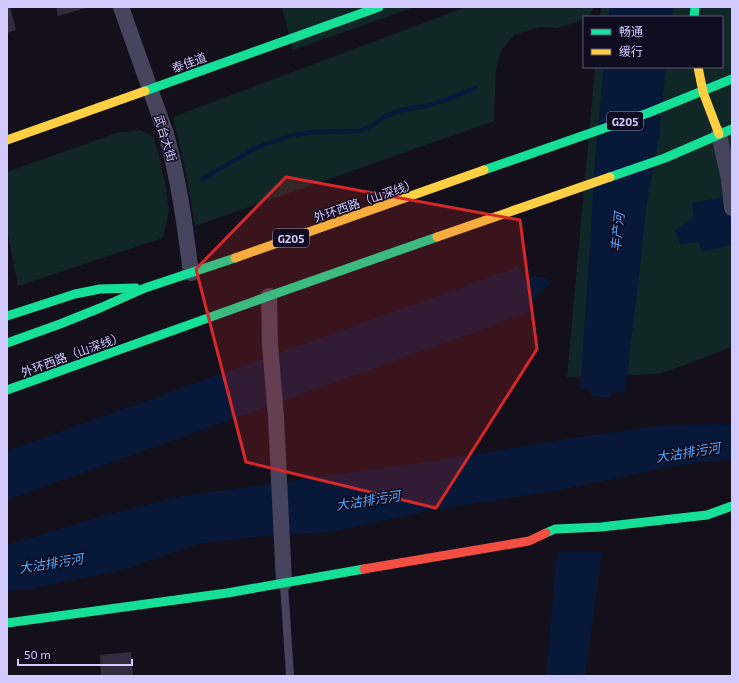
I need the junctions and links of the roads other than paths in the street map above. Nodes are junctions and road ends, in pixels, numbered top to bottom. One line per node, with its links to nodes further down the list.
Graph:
1 (121, 7): 5 (street, 武台大街)
2 (379, 7): 5 (main road, 泰佳道)
3 (698, 68): 6 (main road)
4 (732, 79): 6 (main road, 外环西路（山深线） / G205)
5 (150, 89): 8 (main road, 泰佳道); 10 (street, 武台大街)
6 (703, 92): 7 (main road); 10 (main road, 外环西路（山深线） / G205)
7 (726, 131): 9 (street); 12 (main road, 外环西路（山深线）)
8 (7, 140)
9 (732, 208)
10 (191, 273): 11 (main road, 外环西路（山深线） / G205)
11 (145, 288): 13 (main road); 14 (main road, 外环西路（山深线） / G205)
12 (269, 296): 15 (main road, 外环西路（山深线）); 17 (street)
13 (7, 316)
14 (7, 342)
15 (7, 390)
16 (732, 506): 17 (main road)
17 (284, 584): 18 (main road); 19 (lane)
18 (7, 623)
19 (290, 676)

